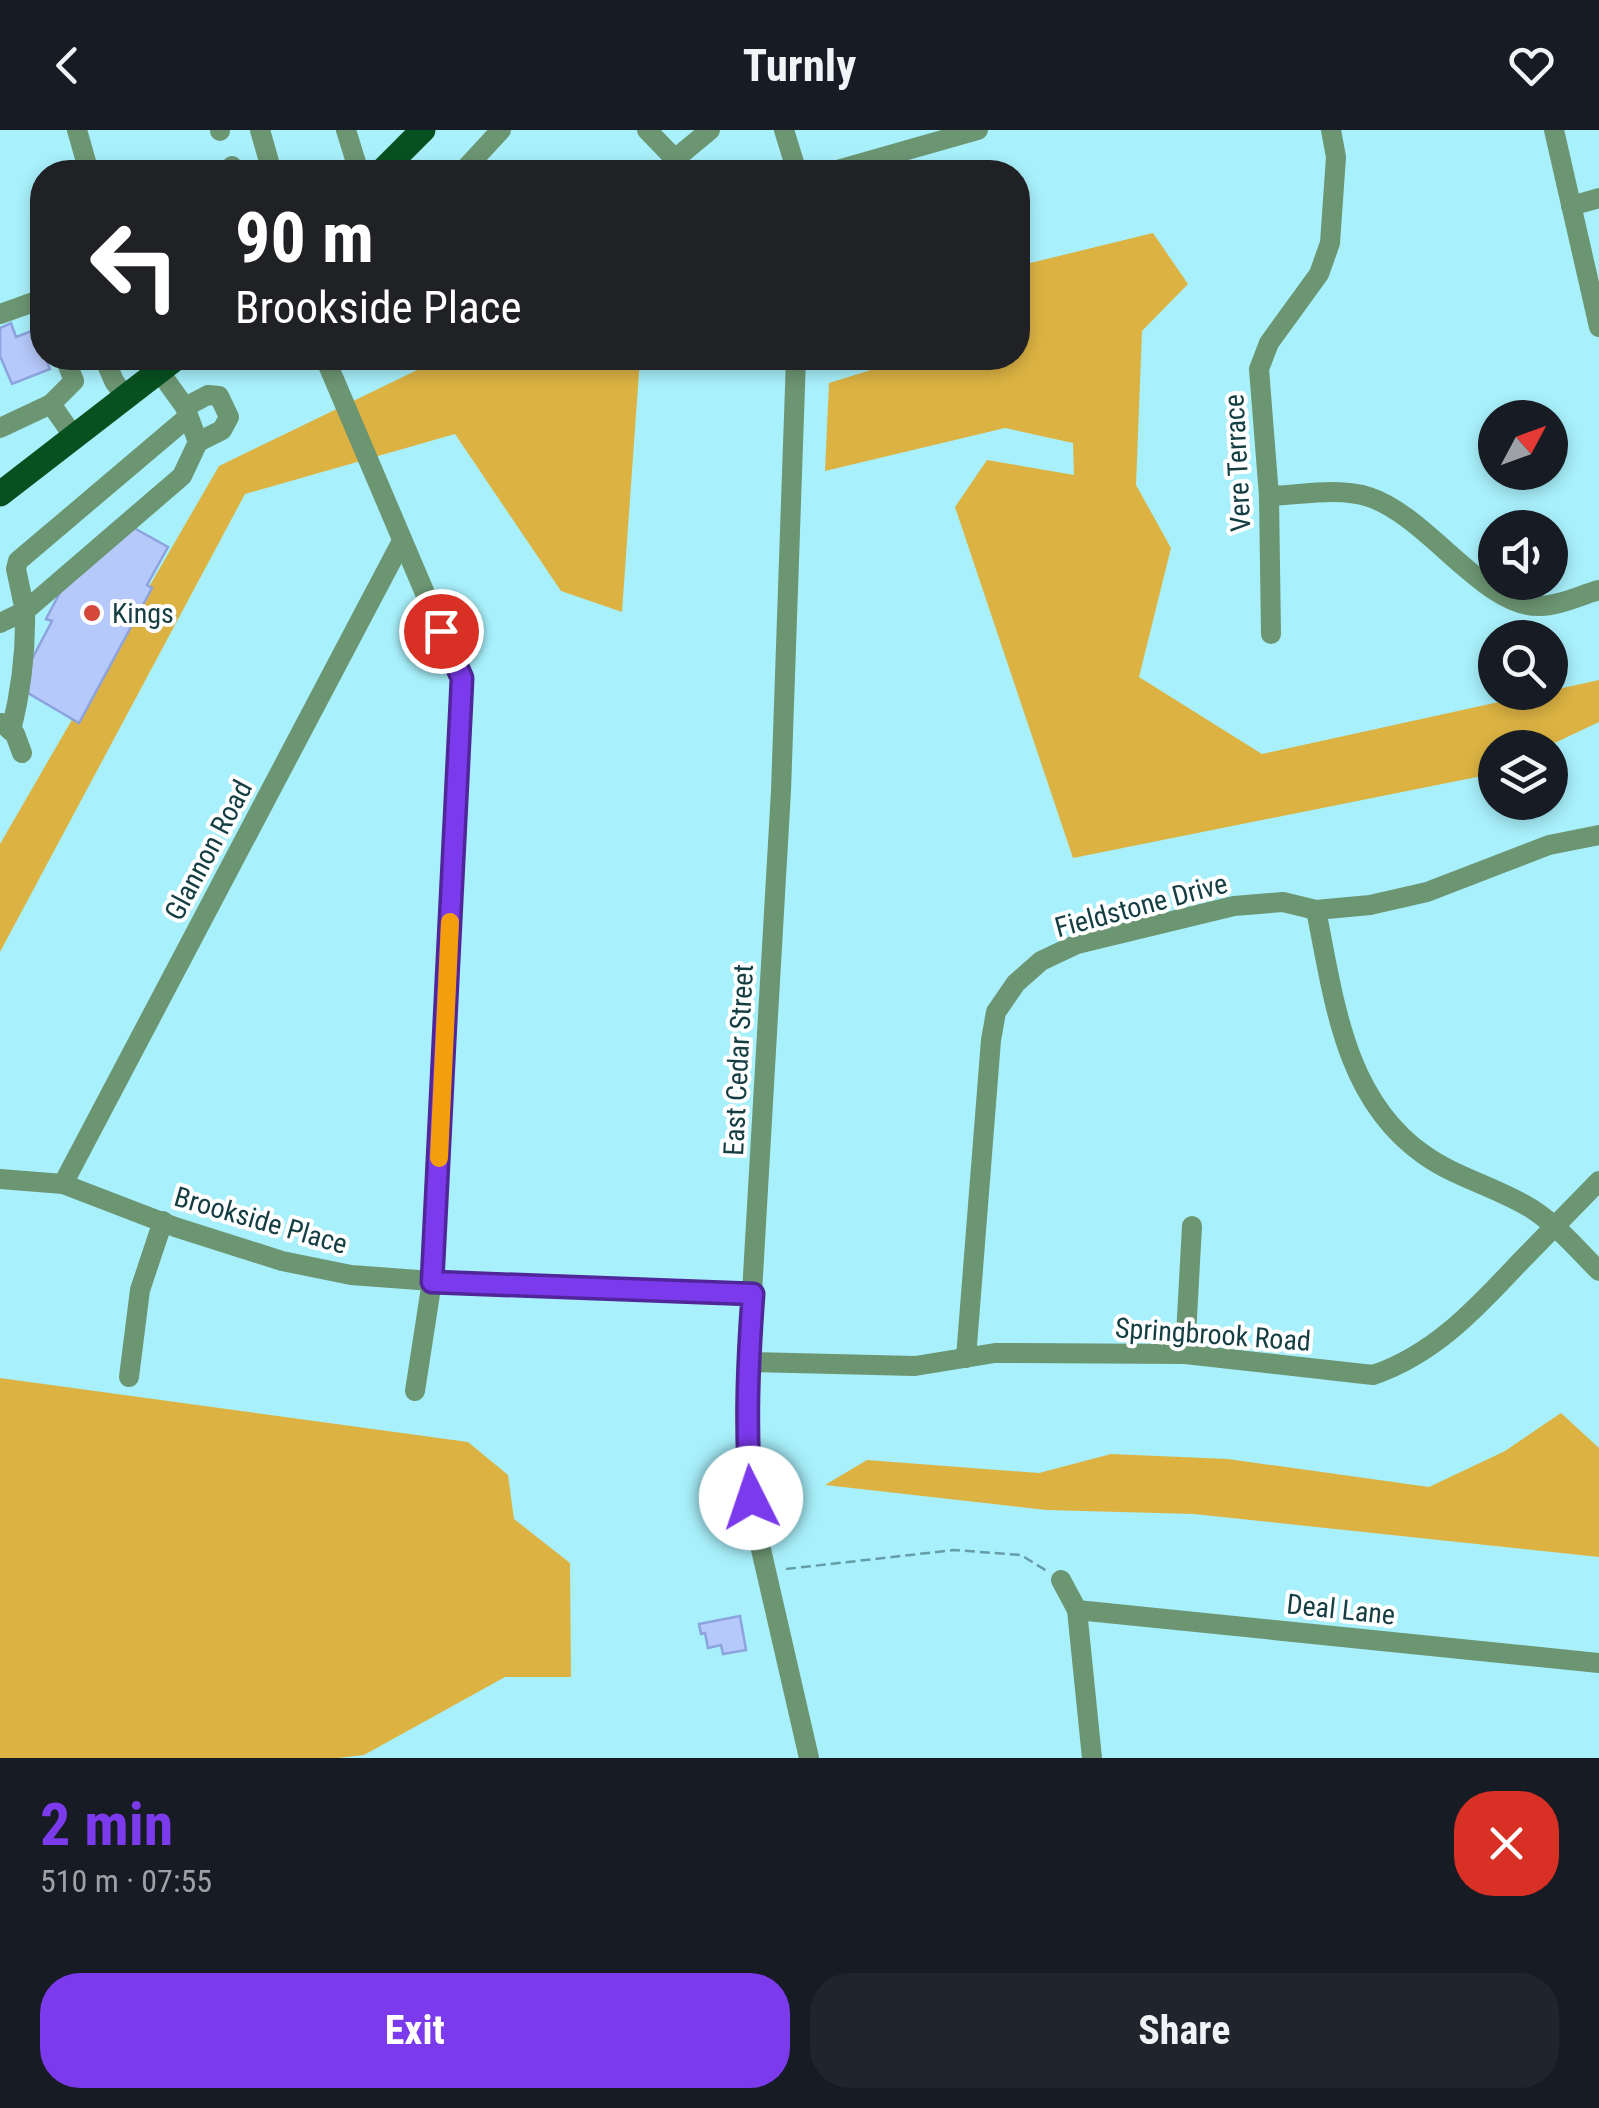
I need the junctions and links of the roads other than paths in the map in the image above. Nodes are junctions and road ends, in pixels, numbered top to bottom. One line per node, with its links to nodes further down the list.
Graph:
1 (77, 130): 12 (street)
2 (260, 130): 13 (street)
3 (346, 130): 14 (street)
4 (422, 130): 15 (main road)
5 (501, 130): 16 (street)
6 (647, 130): 17 (street)
7 (710, 130): 18 (street)
8 (784, 130): 19 (street)
9 (978, 130): 20 (street)
10 (1331, 130): 39 (street, Vere Terrace)
11 (1554, 130): 22 (street)
12 (86, 160)
13 (269, 160)
14 (356, 160)
15 (392, 160)
16 (473, 160)
17 (668, 160)
18 (678, 160)
19 (793, 160)
20 (872, 160)
21 (1599, 198): 22 (street)
22 (1572, 206): 25 (street)
23 (30, 303): 24 (street)
24 (0, 314)
25 (1599, 328)
26 (70, 370): 33 (street)
27 (109, 370): 32 (street)
28 (154, 370): 32 (main road)
29 (167, 370): 34 (street)
30 (330, 370): 40 (street)
31 (796, 370): 57 (street, East Cedar Street)
32 (125, 397): 36 (main road)
33 (51, 404): 35 (street); 36 (street)
34 (186, 412): 37 (street); 37 (street); 42 (street)
35 (0, 428)
36 (74, 437): 38 (main road)
37 (198, 442): 42 (street)
38 (0, 494)
39 (1269, 496): 41 (street); 44 (street, Vere Terrace)
40 (402, 541): 51 (street, Glannon Road); 56 (street)
41 (1599, 590)
42 (25, 612): 43 (street); 45 (street)
43 (0, 623)
44 (1271, 634)
45 (6, 726): 46 (street)
46 (22, 753)
47 (1599, 835): 48 (street, Fieldstone Drive)
48 (1316, 910): 54 (street); 59 (street, Fieldstone Drive)
49 (0, 1179): 51 (street, Brookside Place)
50 (1599, 1181): 54 (street, Springbrook Road)
51 (62, 1184): 52 (street, Brookside Place)
52 (163, 1222): 56 (street, Brookside Place); 61 (street)
53 (1192, 1226): 58 (street)
54 (1554, 1228): 55 (street); 58 (street, Springbrook Road)
55 (1599, 1270)
56 (432, 1282): 57 (street, Brookside Place); 62 (street)
57 (753, 1294): 60 (street, East Cedar Street)
58 (1185, 1354): 59 (street, Springbrook Road)
59 (966, 1358): 60 (street, Springbrook Road)
60 (748, 1362): 66 (street, East Cedar Street)
61 (130, 1377)
62 (415, 1391)
63 (1060, 1580): 64 (street)
64 (1077, 1610): 65 (street, Deal Lane); 67 (street)
65 (1599, 1664)
66 (809, 1758)
67 (1092, 1758)

